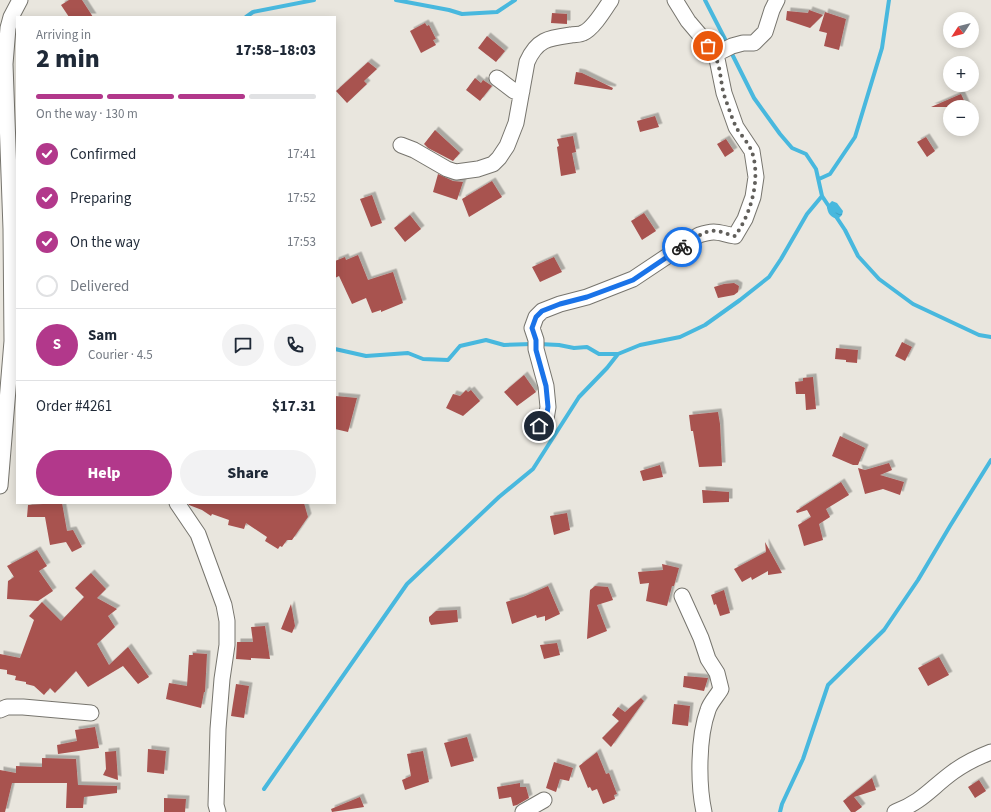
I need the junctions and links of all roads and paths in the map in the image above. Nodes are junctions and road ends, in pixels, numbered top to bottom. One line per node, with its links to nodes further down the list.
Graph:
1 (6, 0): 6 (street)
2 (20, 0): 6 (street)
3 (611, 0): 9 (street)
4 (675, 0): 7 (street)
5 (776, 0): 7 (street)
6 (11, 17): 11 (street)
7 (716, 54): 12 (street)
8 (497, 78): 9 (street)
9 (522, 91): 10 (street)
10 (401, 145)
11 (6, 279): 13 (street)
12 (539, 426)
13 (0, 486)
14 (178, 504): 20 (street)
15 (682, 596): 22 (street)
16 (0, 710): 17 (street)
17 (91, 713)
18 (991, 752): 23 (street)
19 (544, 800): 21 (street)
20 (218, 812)
21 (523, 812)
22 (704, 812)
23 (895, 812)

